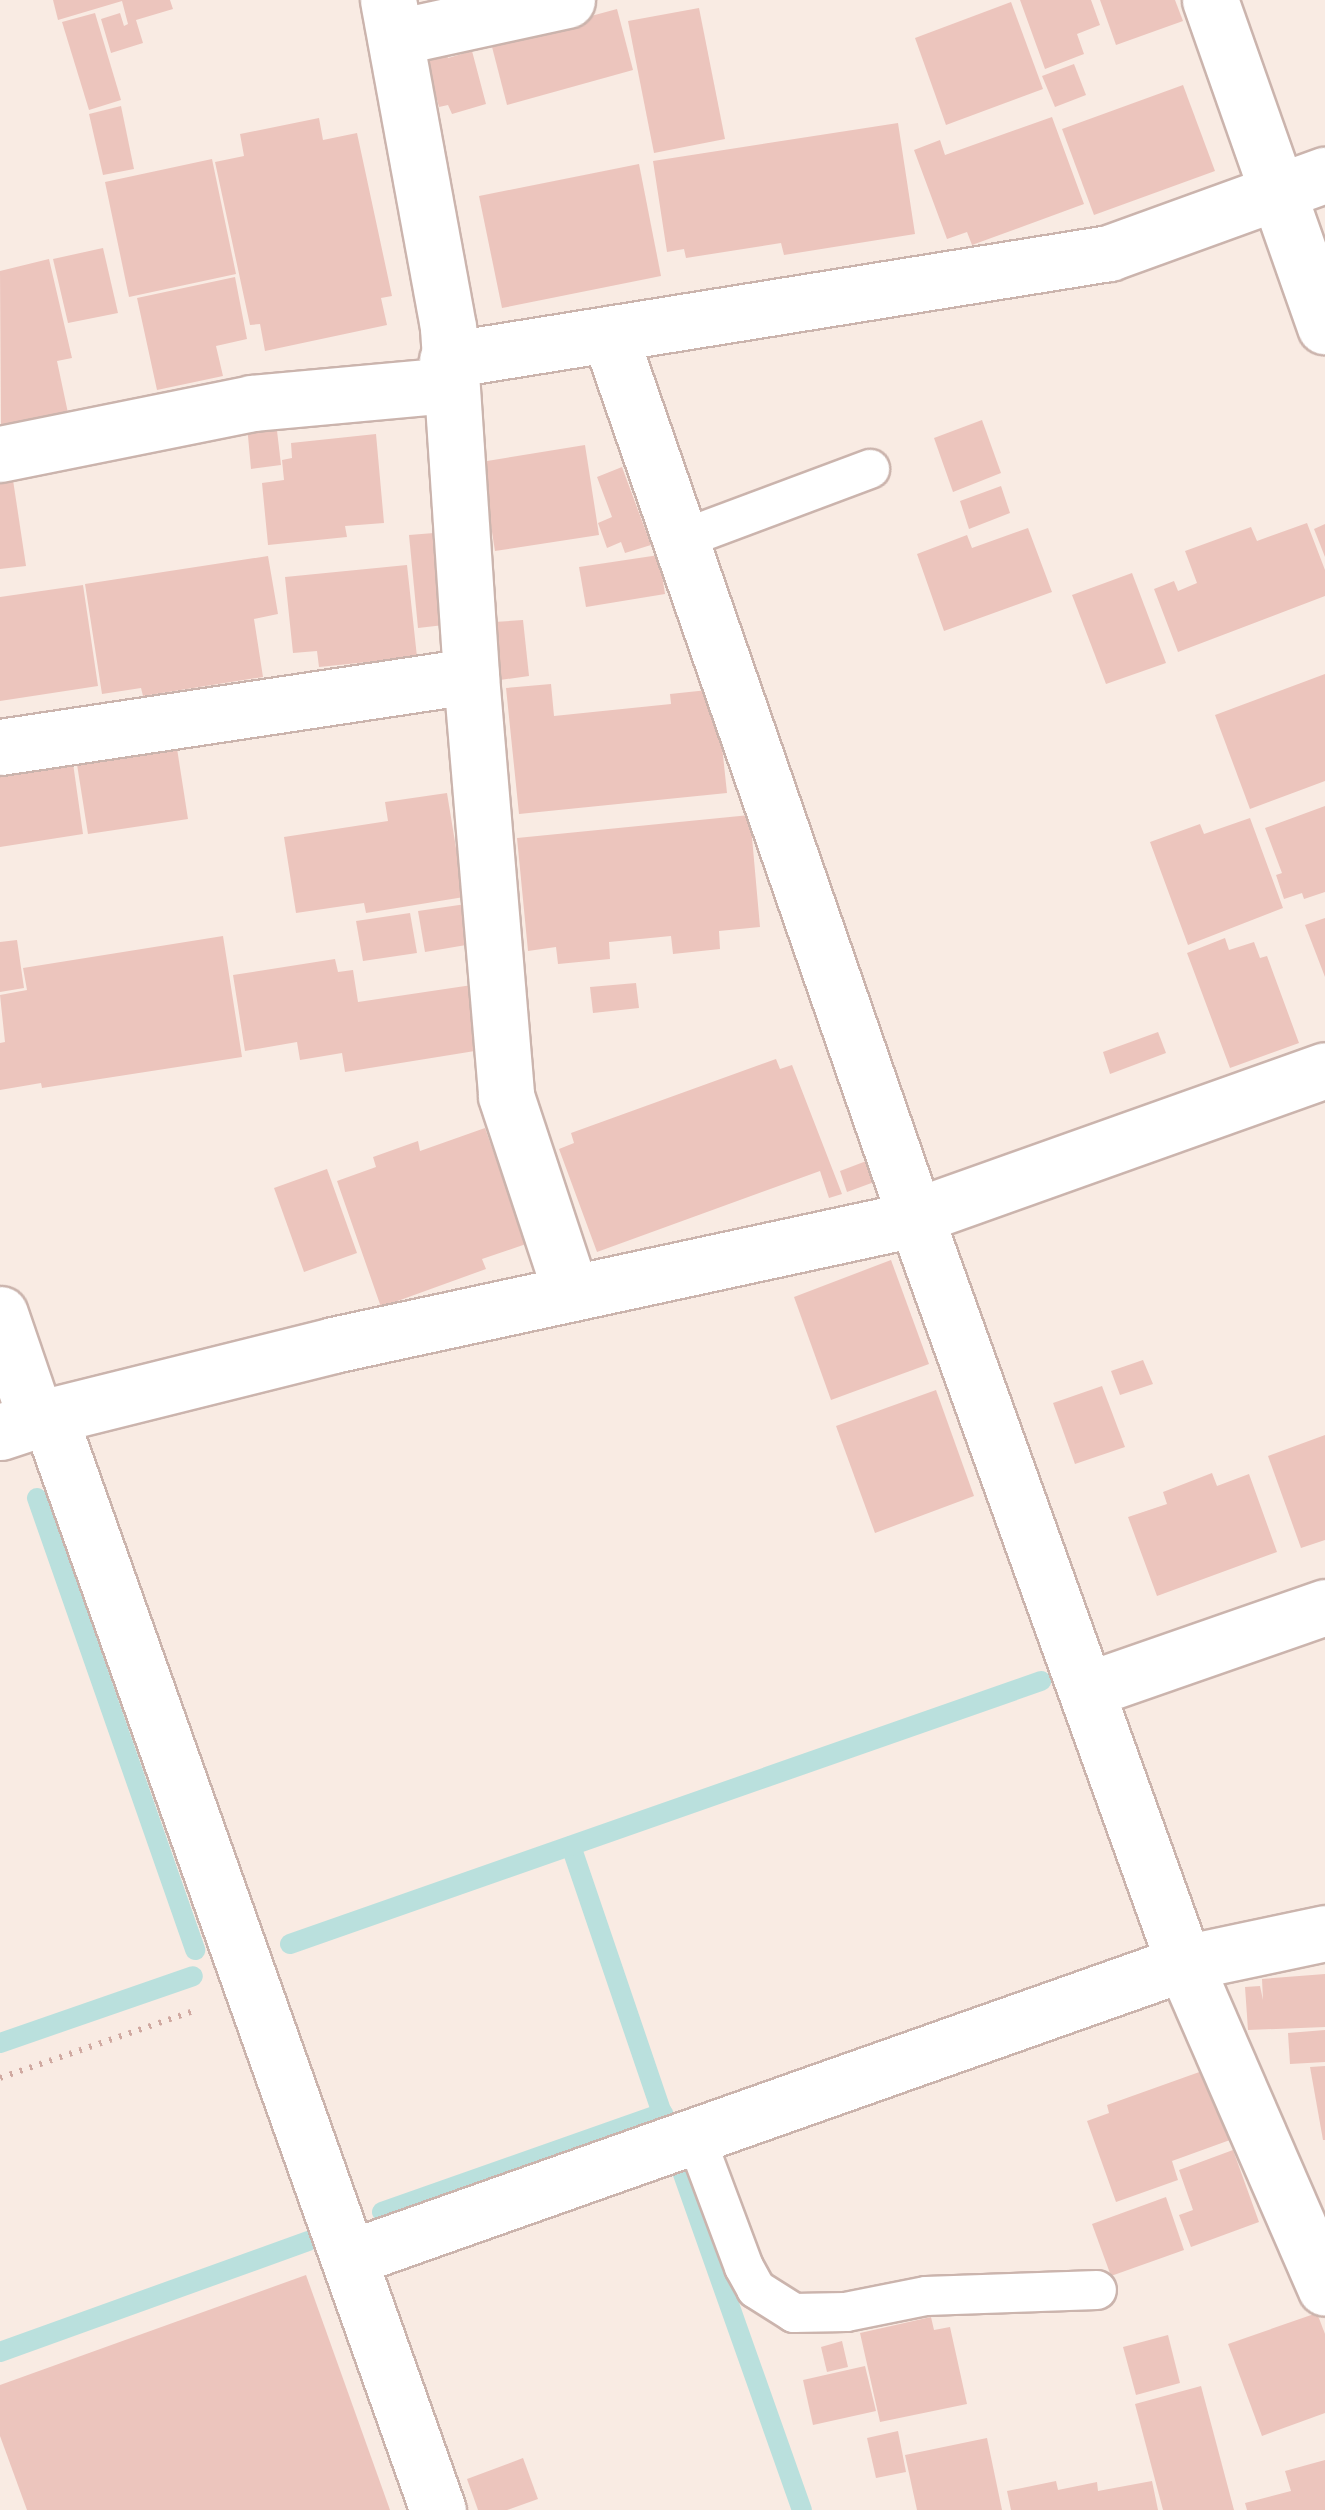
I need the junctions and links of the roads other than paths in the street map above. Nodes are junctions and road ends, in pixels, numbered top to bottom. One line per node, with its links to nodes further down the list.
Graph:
1 (567, 0): 3 (street)
2 (1210, 0): 4 (street)
3 (392, 18): 7 (street)
4 (1302, 183): 5 (street); 6 (street)
5 (1325, 326)
6 (609, 334): 7 (street); 10 (street)
7 (449, 373): 8 (street); 11 (street)
8 (0, 454)
9 (870, 469): 10 (lane)
10 (680, 540): 14 (street)
11 (470, 676): 12 (street); 15 (street)
12 (0, 747)
13 (1325, 1070): 14 (street)
14 (915, 1216): 15 (street); 19 (street)
15 (570, 1293): 17 (street)
16 (0, 1314): 17 (street)
17 (29, 1423): 23 (street)
18 (1325, 1607): 19 (street)
19 (1088, 1690): 21 (street)
20 (1325, 1933): 21 (street)
21 (1184, 1964): 22 (street); 24 (street)
22 (695, 2136): 23 (street); 25 (lane)
23 (349, 2258): 26 (street)
24 (1325, 2288)
25 (1098, 2290)
26 (438, 2510)

